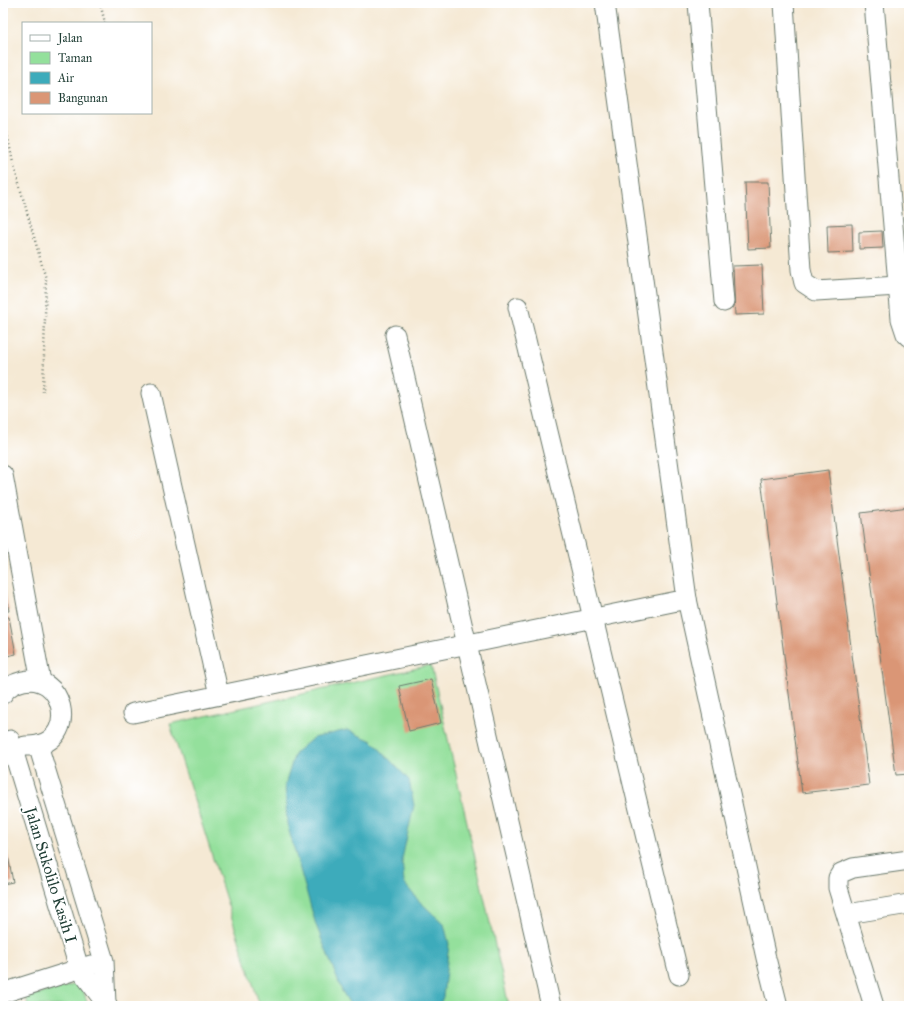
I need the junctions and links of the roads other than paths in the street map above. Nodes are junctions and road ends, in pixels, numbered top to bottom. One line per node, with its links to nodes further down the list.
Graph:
1 (605, 3): 12 (street)
2 (698, 3): 6 (street)
3 (784, 3): 5 (street)
4 (874, 3): 5 (street)
5 (898, 286): 9 (street)
6 (724, 302)
7 (518, 307): 13 (street)
8 (395, 335): 14 (street)
9 (909, 337)
10 (151, 393): 17 (street)
11 (3, 475): 15 (street)
12 (687, 600): 13 (street); 29 (street)
13 (593, 619): 14 (street); 25 (street)
14 (466, 645): 17 (street); 28 (street)
15 (42, 682): 16 (street); 19 (street)
16 (3, 694)
17 (220, 695): 18 (street)
18 (133, 713)
19 (14, 739): 23 (street, Jalan Sukolilo Kasih I); 24 (street, Jalan Sukolilo Kasih I)
20 (909, 860): 22 (street)
21 (909, 904): 22 (street)
22 (847, 914): 30 (street)
23 (104, 961): 24 (street); 27 (street, Jalan Sukolilo Kasih I)
24 (79, 968): 26 (street); 27 (street, Jalan Sukolilo Kasih I)
25 (679, 975)
26 (9, 996)
27 (107, 1004)
28 (551, 1006)
29 (778, 1006)
30 (874, 1006)

